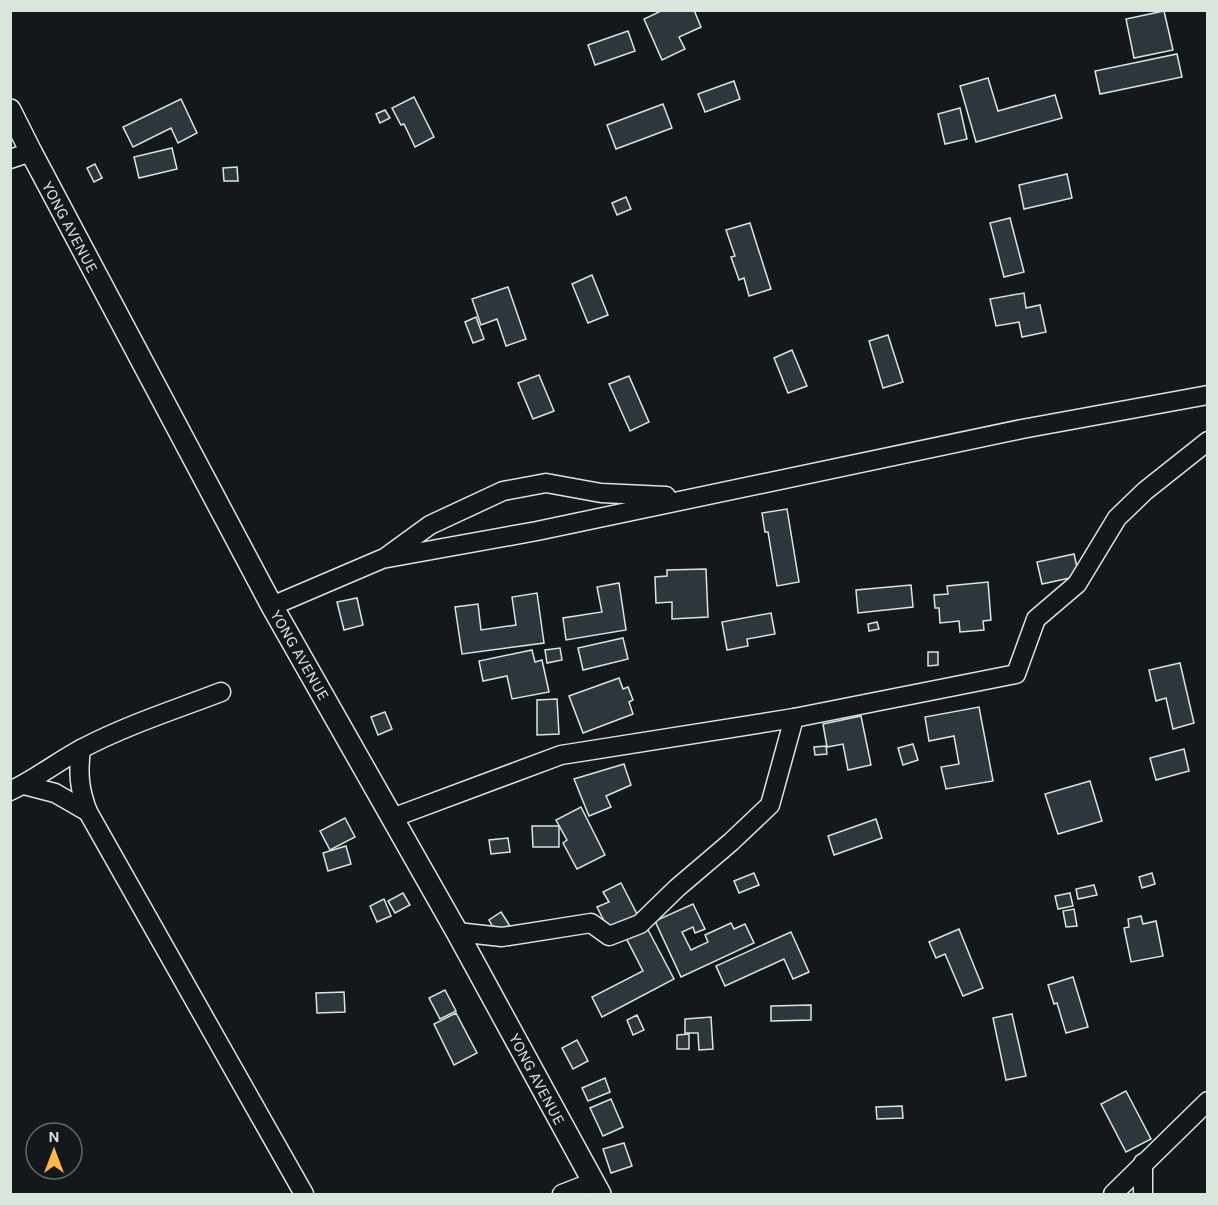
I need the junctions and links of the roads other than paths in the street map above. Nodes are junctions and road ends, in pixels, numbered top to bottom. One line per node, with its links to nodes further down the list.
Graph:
1 (10, 110): 2 (street, YONG AVENUE)
2 (21, 156): 7 (street, YONG AVENUE)
3 (1208, 395): 5 (street)
4 (1208, 441): 9 (street)
5 (692, 497): 6 (street); 6 (street)
6 (382, 559): 7 (street)
7 (272, 606): 13 (street, YONG AVENUE)
8 (221, 692): 10 (street)
9 (794, 718): 13 (street); 14 (street)
10 (81, 749): 11 (street); 12 (street)
11 (17, 788): 12 (street)
12 (88, 812): 18 (street)
13 (392, 818): 14 (street, YONG AVENUE)
14 (457, 932): 17 (street, YONG AVENUE)
15 (1208, 1101): 16 (street)
16 (1143, 1163): 20 (street); 21 (street)
17 (597, 1188): 19 (street)
18 (304, 1194)
19 (562, 1194)
20 (1113, 1194)
21 (1143, 1194)

